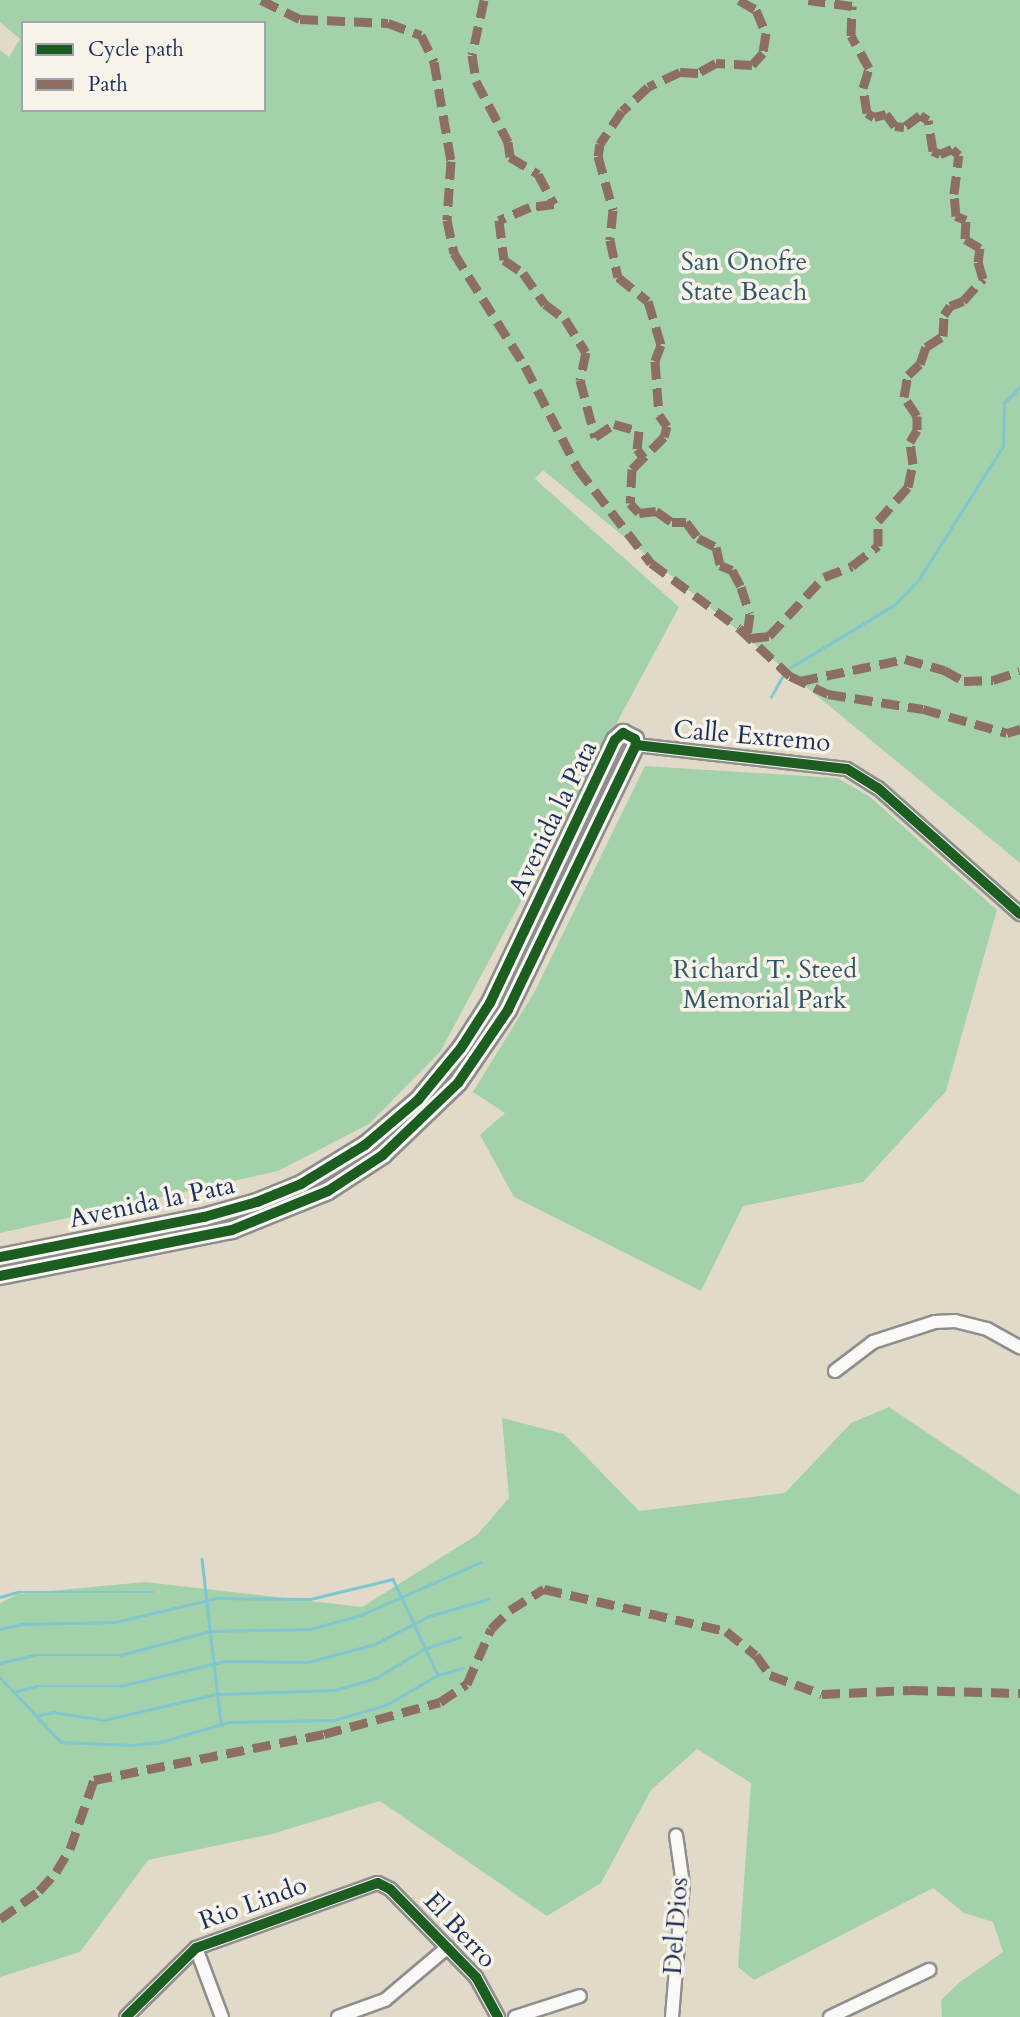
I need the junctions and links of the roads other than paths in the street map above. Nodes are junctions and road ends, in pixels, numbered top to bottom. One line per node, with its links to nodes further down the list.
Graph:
1 (636, 745): 2 (street, Calle Extremo); 3 (main road, Avenida la Pata); 4 (main road, Avenida la Pata)
2 (1020, 914)
3 (0, 1257)
4 (0, 1276)
5 (1020, 1347): 6 (street)
6 (835, 1371)
7 (676, 1835): 19 (street, Del Dios)
8 (378, 1883): 9 (street, El Berro); 10 (street, Rio Lindo)
9 (448, 1947): 16 (street); 17 (street, El Berro)
10 (196, 1948): 14 (street, Rio Lindo); 15 (street)
11 (929, 1970): 13 (street)
12 (580, 1996): 18 (street)
13 (853, 2012): 20 (street)
14 (126, 2017)
15 (222, 2017)
16 (338, 2017)
17 (498, 2017)
18 (514, 2017)
19 (672, 2017)
20 (831, 2017)

